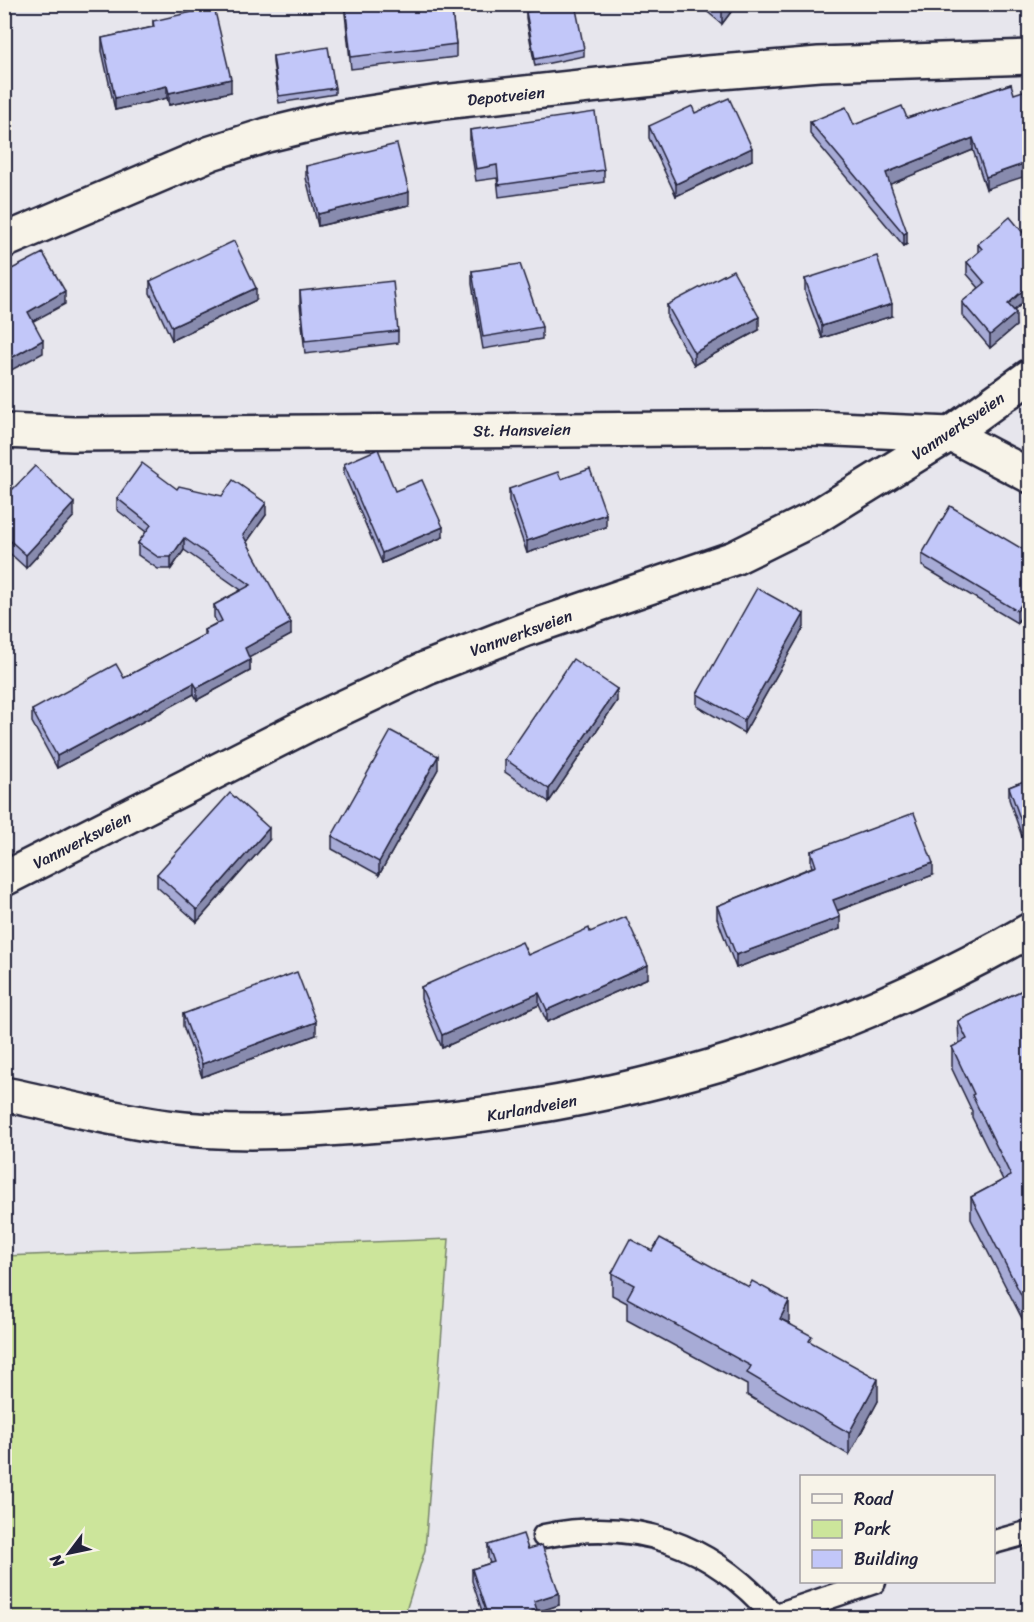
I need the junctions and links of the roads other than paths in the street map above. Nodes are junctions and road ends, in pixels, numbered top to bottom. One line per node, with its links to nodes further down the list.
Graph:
1 (1029, 57): 2 (street, Depotveien)
2 (4, 241)
3 (1029, 376): 5 (street, Vannverksveien)
4 (4, 431): 5 (street, St. Hansveien)
5 (950, 434): 6 (street, St. Hansveien); 7 (street, Vannverksveien)
6 (1029, 476)
7 (4, 879)
8 (1029, 930): 9 (street, Kurlandveien)
9 (4, 1094)
10 (1029, 1532): 12 (lane)
11 (544, 1536): 14 (lane)
12 (995, 1541)
13 (868, 1583): 14 (lane)
14 (770, 1616)

